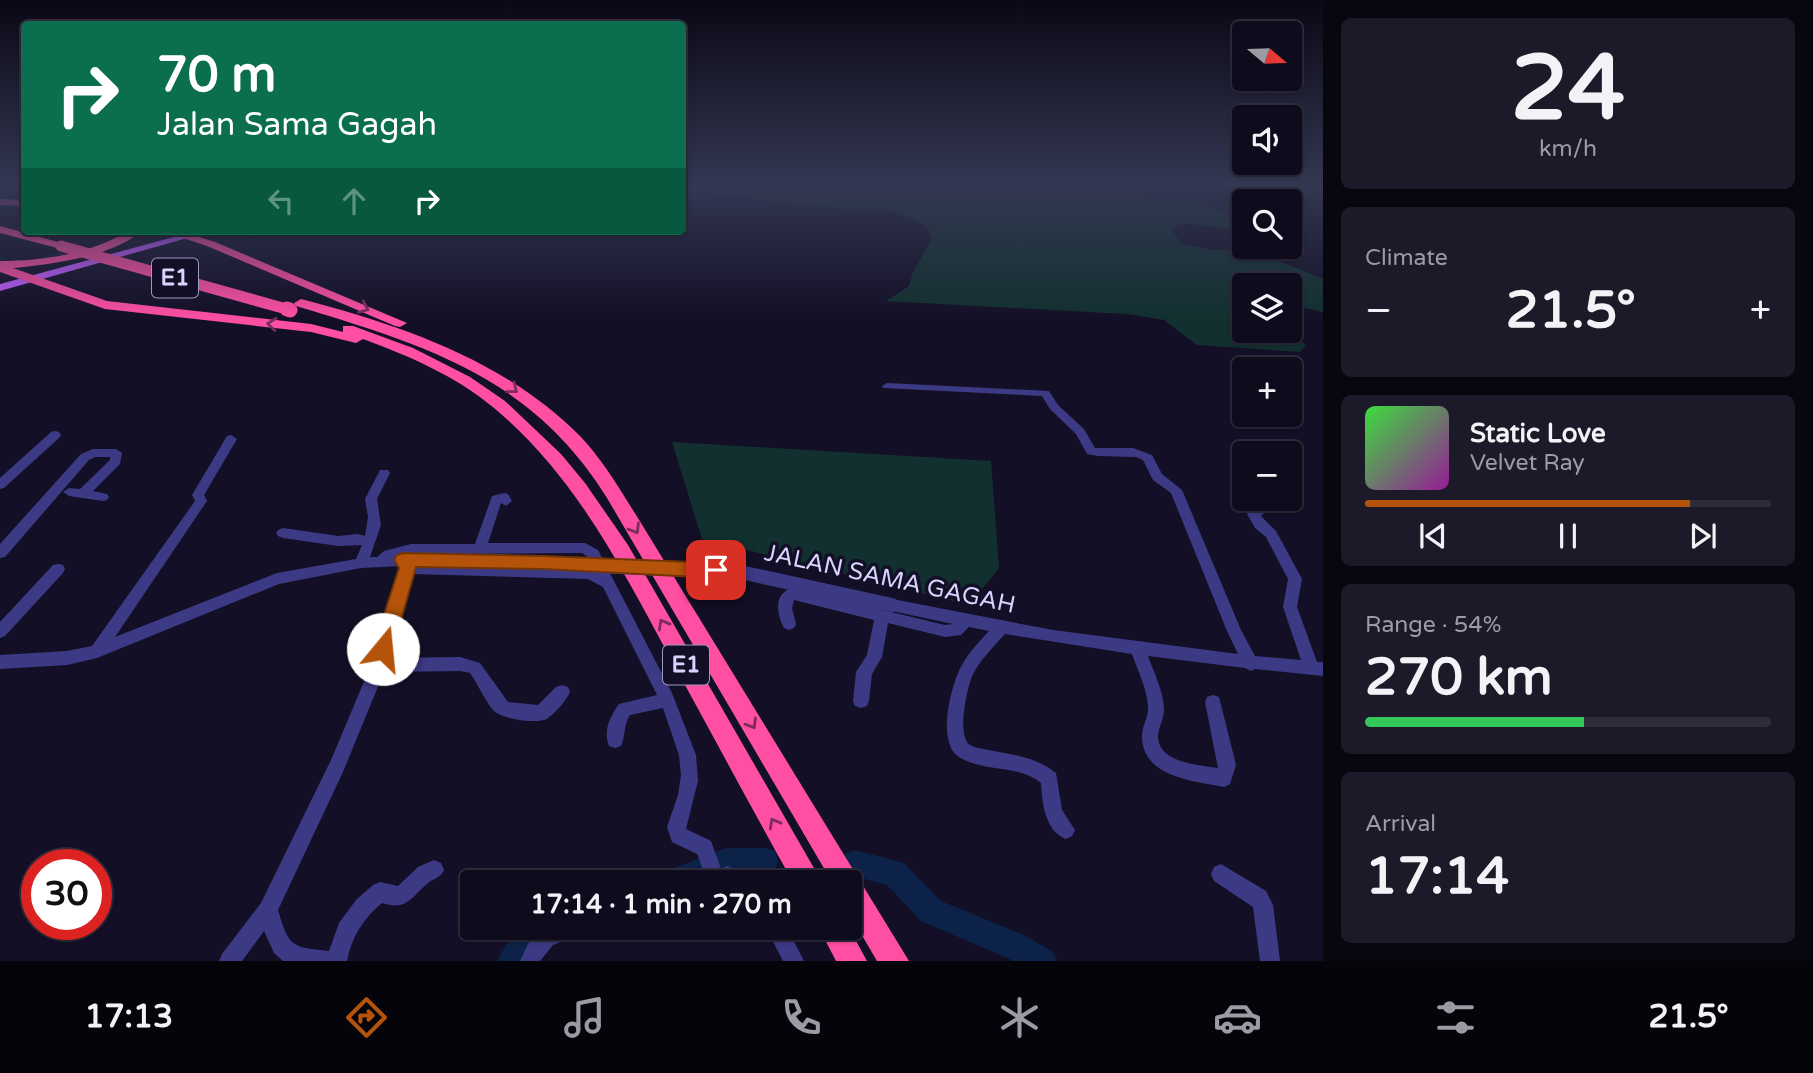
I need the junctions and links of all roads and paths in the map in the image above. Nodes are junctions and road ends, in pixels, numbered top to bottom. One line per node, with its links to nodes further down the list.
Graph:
1 (4, 230): 2 (highway, E1)
2 (21, 234)
3 (26, 235): 8 (highway, E1)
4 (45, 235): 8 (highway, E1)
5 (129, 235): 9 (highway)
6 (175, 235): 10 (main road)
7 (212, 235): 14 (highway, one-way to 14)
8 (66, 244): 13 (highway, E1, bridge)
9 (0, 266): 10 (highway)
10 (24, 278): 11 (main road); 12 (main road); 15 (highway, one-way to 10)
11 (0, 282)
12 (0, 288)
13 (295, 307): 14 (highway, E1); 15 (highway, E1)
14 (455, 354): 54 (highway, E1, one-way to 54)
15 (433, 363): 53 (highway, E1, one-way to 15)
16 (887, 386): 42 (street)
17 (55, 435): 20 (street)
18 (231, 439): 40 (street)
19 (384, 473): 27 (street)
20 (0, 485)
21 (69, 492): 22 (street)
22 (85, 492): 23 (street); 29 (street)
23 (103, 497)
24 (506, 501): 28 (street)
25 (1260, 511): 44 (street)
26 (283, 533): 27 (street)
27 (370, 542): 31 (street)
28 (480, 548): 30 (street); 34 (street)
29 (0, 553)
30 (380, 562): 31 (street, JALAN SAMA GAGAH); 32 (street, JALAN SAMA GAGAH)
31 (361, 563): 40 (street, JALAN SAMA GAGAH)
32 (406, 564): 34 (street); 35 (street, JALAN SAMA GAGAH, bridge); 43 (street)
33 (58, 569): 38 (street)
34 (607, 583): 46 (street)
35 (887, 610): 36 (street); 37 (street, JALAN SAMA GAGAH); 47 (street)
36 (789, 624)
37 (1002, 627): 39 (street, JALAN SAMA GAGAH); 50 (street)
38 (0, 632)
39 (1138, 649): 42 (street, JALAN SAMA GAGAH); 48 (street)
40 (96, 651): 41 (street, JALAN SAMA GAGAH)
41 (1, 664)
42 (1251, 664): 44 (street, JALAN SAMA GAGAH)
43 (379, 665): 45 (street); 57 (street)
44 (1317, 668)
45 (562, 692)
46 (667, 700): 49 (street); 52 (street)
47 (861, 701)
48 (1213, 702)
49 (615, 740)
50 (1066, 830)
51 (434, 870): 63 (street)
52 (711, 870)
53 (801, 870)
54 (840, 870)
55 (1221, 874): 68 (street)
56 (862, 908): 67 (highway)
57 (268, 910): 61 (street); 62 (street)
58 (543, 940): 64 (street)
59 (783, 940): 65 (street)
60 (840, 940): 66 (highway)
61 (229, 961)
62 (330, 961)
63 (337, 961)
64 (530, 961)
65 (794, 961)
66 (852, 961)
67 (894, 961)
68 (1270, 961)

